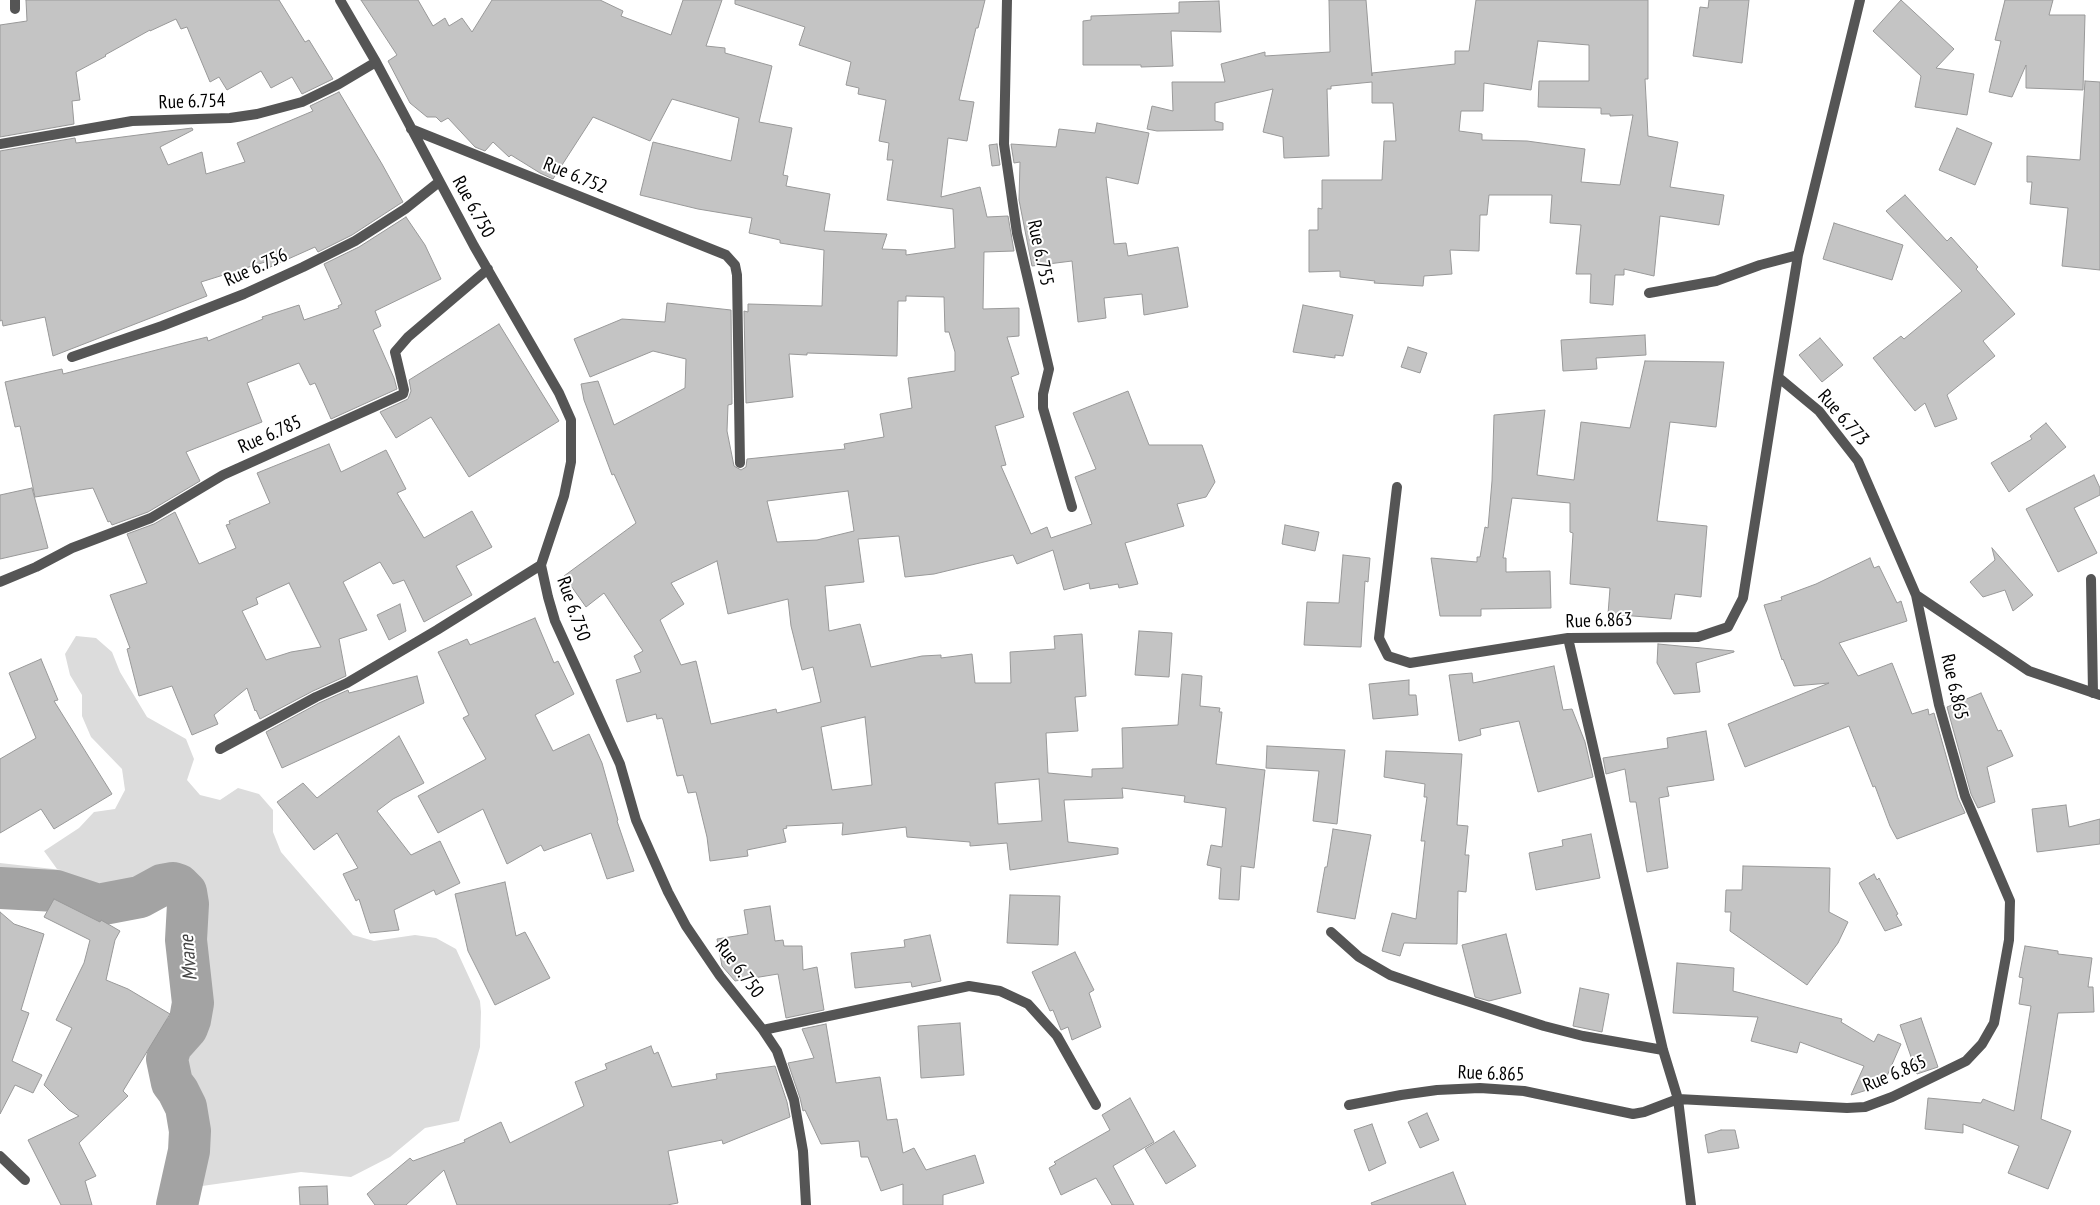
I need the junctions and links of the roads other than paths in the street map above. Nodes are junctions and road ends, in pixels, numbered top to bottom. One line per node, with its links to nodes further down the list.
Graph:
1 (340, 0): 4 (street, Rue 6.750)
2 (1007, 0): 15 (street, Rue 6.755)
3 (1860, 0): 8 (street)
4 (376, 62): 5 (street, Rue 6.750); 6 (street, Rue 6.754)
5 (411, 129): 7 (street, Rue 6.750); 13 (street, Rue 6.752)
6 (0, 144)
7 (439, 182): 9 (street, Rue 6.750); 11 (street, Rue 6.756)
8 (1798, 255): 10 (street); 12 (street)
9 (488, 268): 16 (street, Rue 6.750); 18 (street, Rue 6.785)
10 (1649, 293)
11 (72, 357)
12 (1778, 377): 19 (street, Rue 6.773); 20 (street, Rue 6.863)
13 (740, 463)
14 (1397, 487): 20 (street, Rue 6.863)
15 (1072, 507)
16 (542, 565): 22 (street); 24 (street, Rue 6.750)
17 (2091, 579): 21 (street)
18 (0, 582)
19 (1916, 595): 21 (street); 26 (street, Rue 6.865)
20 (1568, 638): 25 (street)
21 (2096, 694)
22 (220, 749)
23 (1331, 932): 25 (street)
24 (763, 1030): 27 (street); 31 (street, Rue 6.750)
25 (1663, 1050): 26 (street)
26 (1678, 1099): 28 (street, Rue 6.865); 32 (street)
27 (1096, 1105)
28 (1349, 1105)
29 (0, 1156): 30 (street)
30 (25, 1180)
31 (806, 1205)
32 (1691, 1205)

